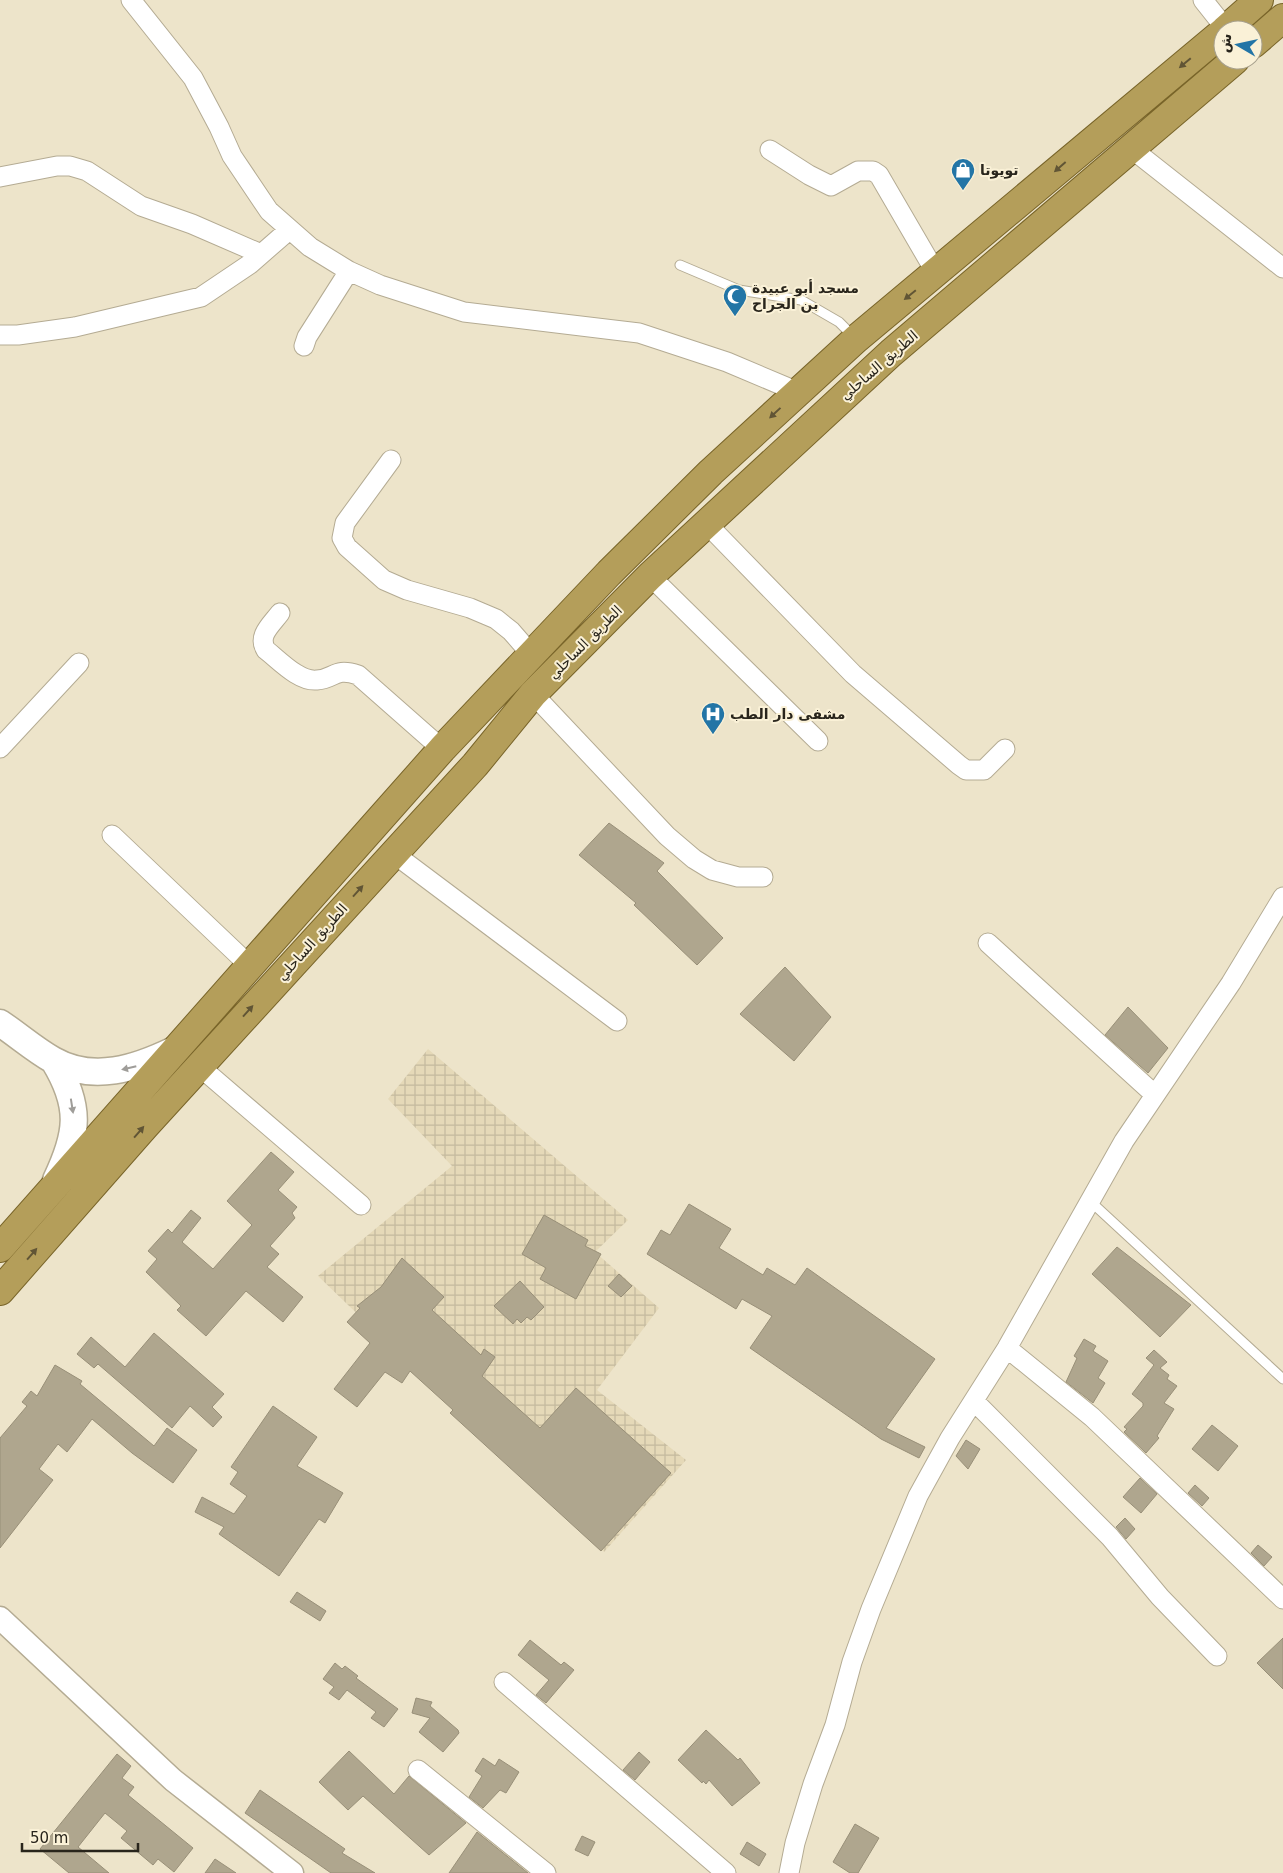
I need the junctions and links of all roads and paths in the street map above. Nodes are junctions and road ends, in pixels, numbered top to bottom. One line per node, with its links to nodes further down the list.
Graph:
1 (131, 0): 13 (street)
2 (1203, 0): 5 (street)
3 (1259, 0): 6 (highway)
4 (1283, 18): 7 (highway)
5 (1218, 20)
6 (1236, 20)
7 (1263, 35)
8 (1213, 40): 18 (highway, one-way to 18)
9 (1223, 70): 10 (highway, الطريق الساحلي)
10 (1132, 149): 16 (street); 24 (highway, الطريق الساحلي)
11 (770, 150): 18 (street)
12 (0, 178): 14 (street)
13 (289, 230): 14 (street); 17 (street)
14 (261, 254): 19 (street)
15 (680, 265): 20 (lane)
16 (1283, 268)
17 (348, 271): 21 (street); 22 (street)
18 (936, 273): 20 (highway, one-way to 20)
19 (0, 335)
20 (856, 339): 22 (highway)
21 (304, 346)
22 (798, 392): 27 (highway, one-way to 27)
23 (391, 460): 27 (street)
24 (706, 523): 25 (highway, الطريق الساحلي); 33 (street)
25 (650, 576): 29 (highway, الطريق الساحلي); 30 (street)
26 (280, 614): 32 (street)
27 (531, 654): 32 (highway)
28 (79, 663): 31 (street)
29 (533, 694): 35 (highway, الطريق الساحلي); 36 (street)
30 (818, 741)
31 (0, 748)
32 (442, 748): 39 (highway)
33 (1005, 750)
34 (112, 835): 39 (street)
35 (394, 853): 40 (street); 44 (highway, الطريق الساحلي, one-way to 35)
36 (763, 877)
37 (1283, 897): 45 (street)
38 (988, 943): 45 (street)
39 (250, 966): 42 (highway)
40 (617, 1021)
41 (0, 1023): 43 (main road)
42 (174, 1050): 43 (main road, one-way to 43); 46 (highway)
43 (54, 1061): 46 (main road, one-way to 46)
44 (199, 1066): 48 (street); 50 (highway, الطريق الساحلي, one-way to 44)
45 (1154, 1094): 47 (street)
46 (53, 1187): 49 (highway)
47 (1089, 1200): 51 (street); 52 (lane)
48 (361, 1205)
49 (0, 1248)
50 (0, 1291)
51 (1007, 1348): 53 (street); 54 (street)
52 (1283, 1379)
53 (974, 1401): 56 (street); 62 (street)
54 (1283, 1599)
55 (0, 1618): 59 (street)
56 (1217, 1656)
57 (504, 1682): 61 (street)
58 (418, 1770): 60 (street)
59 (292, 1873)
60 (546, 1873)
61 (726, 1873)
62 (789, 1873)

